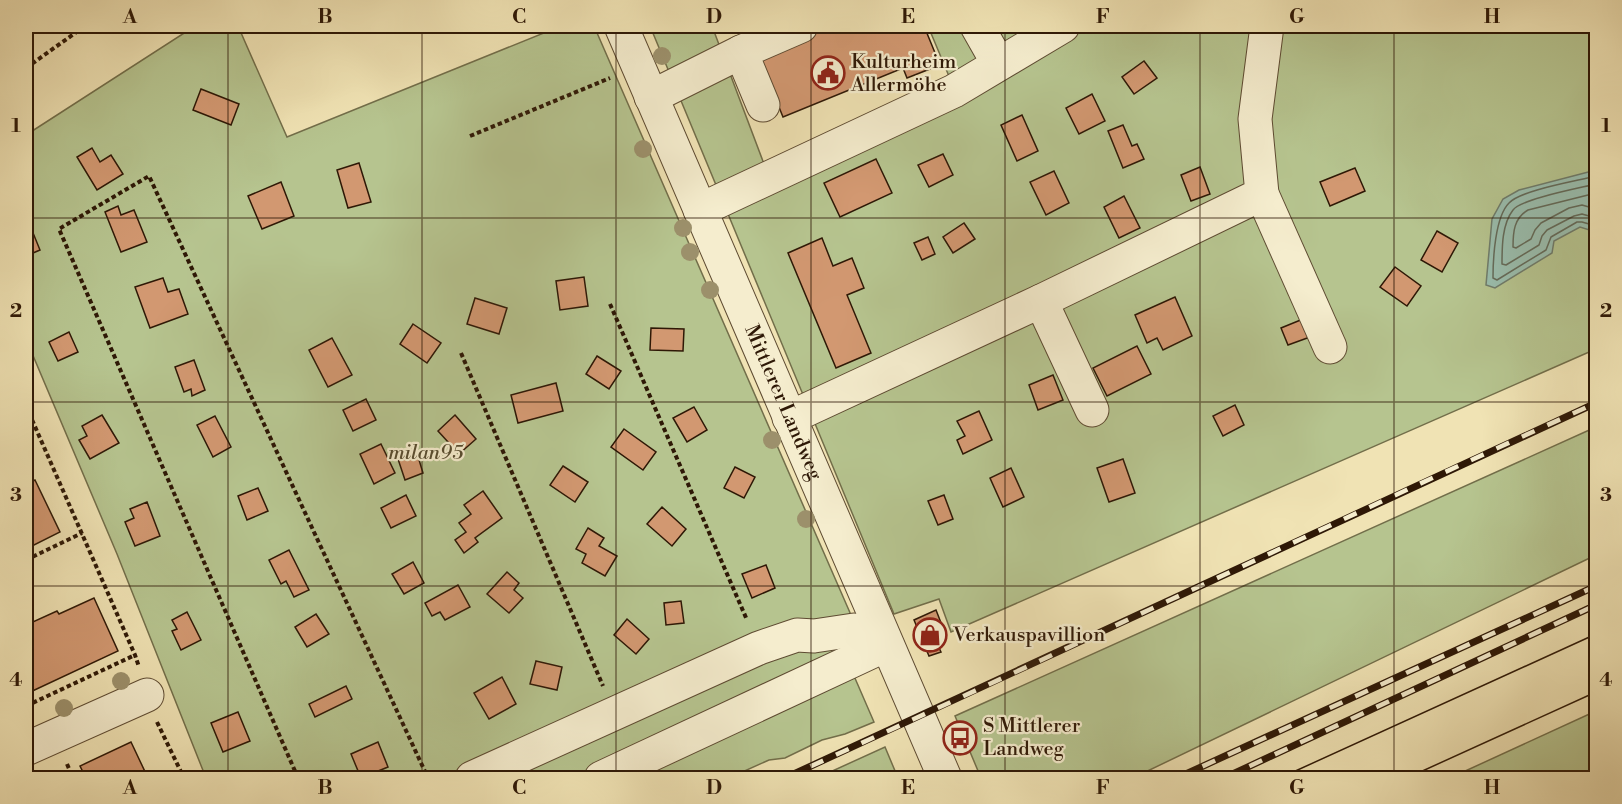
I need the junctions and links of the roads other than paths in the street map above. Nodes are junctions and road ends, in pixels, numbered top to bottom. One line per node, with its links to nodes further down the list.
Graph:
1 (621, 26): 8 (street, Mittlerer Landweg)
2 (801, 26): 6 (street)
3 (977, 26): 7 (street)
4 (1063, 26): 7 (street)
5 (1267, 26): 10 (street)
6 (741, 52): 8 (street); 9 (street)
7 (998, 63): 11 (street)
8 (651, 97): 11 (street, Mittlerer Landweg)
9 (764, 105)
10 (1262, 194): 12 (street); 13 (street)
11 (700, 210): 15 (street, Mittlerer Landweg)
12 (1041, 301): 14 (street); 15 (street)
13 (1330, 347)
14 (1092, 410)
15 (789, 418): 16 (street, Mittlerer Landweg)
16 (886, 645): 19 (street); 20 (street); 21 (street, Mittlerer Landweg)
17 (147, 695): 18 (street)
18 (26, 749)
19 (472, 778)
20 (601, 778)
21 (945, 778)

